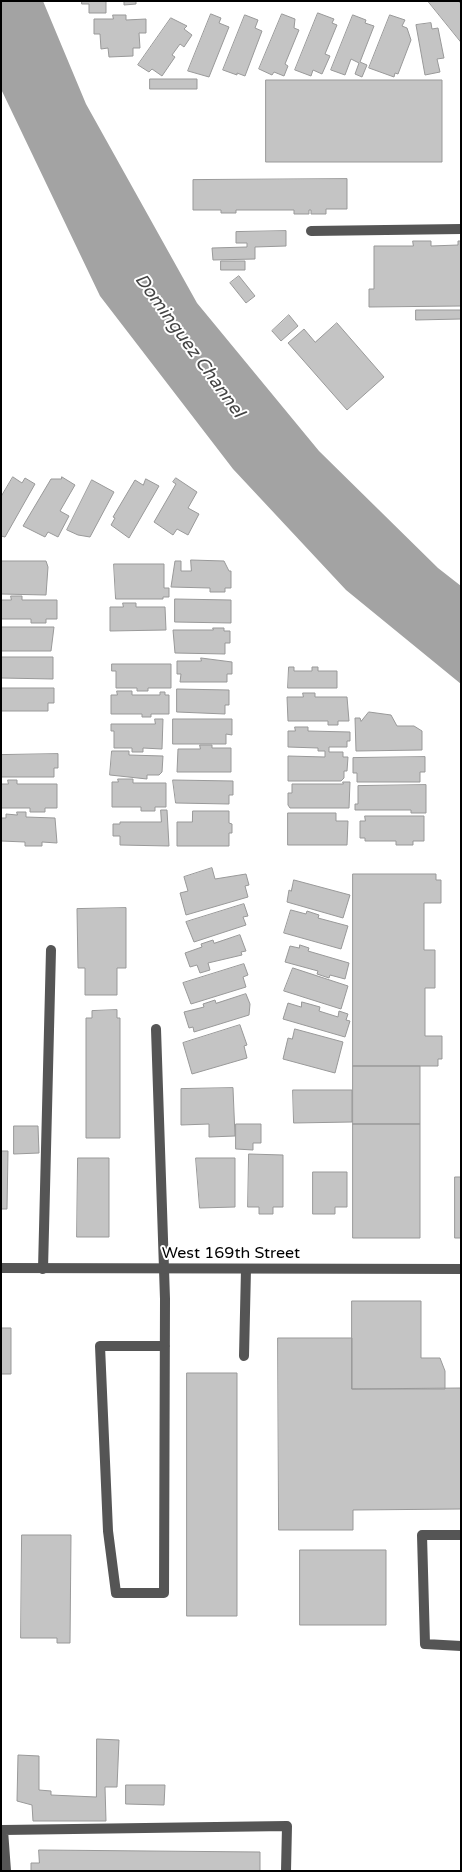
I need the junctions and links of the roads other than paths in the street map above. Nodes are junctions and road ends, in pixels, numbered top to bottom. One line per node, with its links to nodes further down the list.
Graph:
1 (461, 229): 2 (street)
2 (311, 231)
3 (51, 950): 6 (street)
4 (156, 1029): 7 (street)
5 (1, 1268): 6 (street, West 169th Street)
6 (43, 1268): 7 (street, West 169th Street)
7 (164, 1268): 8 (street, West 169th Street); 10 (street)
8 (246, 1269): 9 (street, West 169th Street); 11 (street)
9 (461, 1269)
10 (165, 1346): 10 (street)
11 (244, 1356)
12 (461, 1535): 13 (street)
13 (461, 1646)
14 (6, 1871): 15 (street)
15 (286, 1871)

